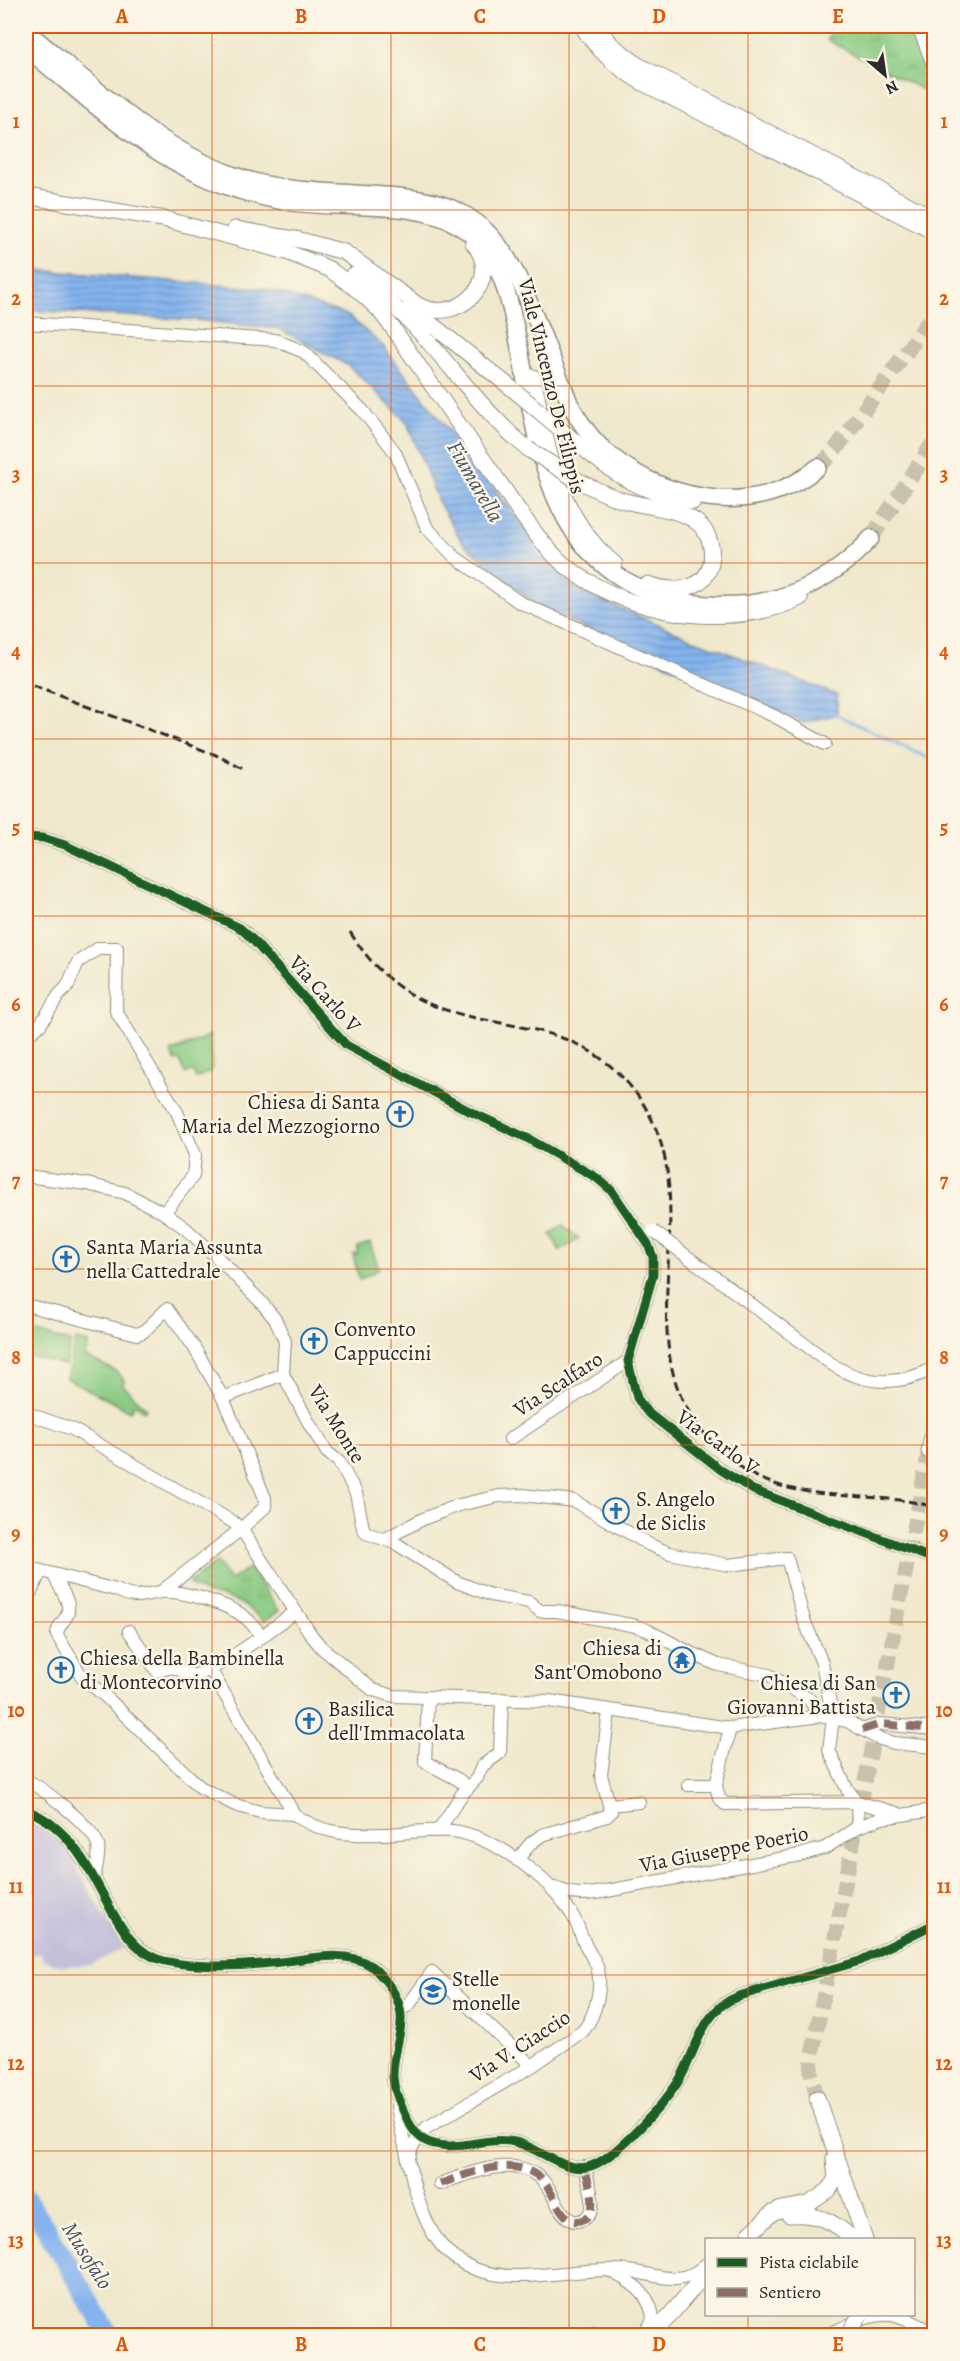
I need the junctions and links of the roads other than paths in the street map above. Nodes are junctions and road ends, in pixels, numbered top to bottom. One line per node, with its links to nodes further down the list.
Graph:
1 (582, 26): 11 (main road)
2 (597, 26): 10 (main road)
3 (918, 26): 6 (street)
4 (26, 31): 8 (highway, Viale Vincenzo De Filippis)
5 (26, 48): 8 (highway, Viale Vincenzo De Filippis)
6 (934, 67)
7 (26, 196): 9 (main road)
8 (414, 205): 12 (main road, bridge); 13 (main road); 15 (highway, Viale Vincenzo De Filippis); 17 (highway, Viale Vincenzo De Filippis)
9 (160, 218): 12 (main road); 13 (main road)
10 (934, 218)
11 (934, 232)
12 (240, 238): 17 (main road)
13 (300, 240): 15 (main road, bridge)
14 (26, 323): 18 (street)
15 (814, 471)
16 (871, 538): 17 (highway, Viale Vincenzo De Filippis)
17 (843, 566)
18 (825, 744)
19 (26, 837): 22 (street, Via Carlo V)
20 (26, 1037): 23 (street)
21 (26, 1176): 23 (street)
22 (624, 1208): 25 (street, Via Carlo V); 26 (street, bridge)
23 (164, 1213): 27 (street, Via Monte)
24 (26, 1305): 28 (street)
25 (628, 1360): 31 (street, Via Scalfaro); 35 (street, Via Carlo V)
26 (934, 1368)
27 (284, 1374): 28 (street); 34 (street, Via Monte)
28 (224, 1398): 33 (street)
29 (26, 1413): 33 (street)
30 (934, 1426): 32 (main road)
31 (510, 1439)
32 (929, 1451)
33 (241, 1529): 39 (street); 41 (street)
34 (385, 1539): 48 (street); 49 (street)
35 (934, 1559)
36 (26, 1567): 37 (street)
37 (41, 1571): 38 (street); 40 (street)
38 (54, 1575): 39 (street); 63 (street)
39 (162, 1592): 43 (street)
40 (26, 1597)
41 (295, 1612): 43 (street); 45 (street)
42 (129, 1631): 44 (street)
43 (262, 1637): 44 (street)
44 (210, 1669): 63 (street)
45 (428, 1697): 46 (street); 57 (street)
46 (502, 1699): 47 (street); 57 (street)
47 (609, 1712): 50 (street); 60 (street)
48 (820, 1716): 49 (street); 50 (street)
49 (833, 1718): 52 (street); 59 (street)
50 (730, 1728): 56 (street)
51 (934, 1729): 52 (street)
52 (862, 1730): 53 (street)
53 (934, 1747)
54 (26, 1780): 68 (street)
55 (688, 1785): 56 (street)
56 (717, 1785): 59 (street)
57 (468, 1788): 66 (street)
58 (639, 1802): 60 (street)
59 (857, 1802): 64 (street); 65 (street)
60 (610, 1805): 67 (street)
61 (26, 1810): 68 (street)
62 (934, 1810): 64 (street, Via Giuseppe Poerio)
63 (294, 1814): 66 (street, Via V. Ciaccio)
64 (903, 1815): 65 (street, Via Giuseppe Poerio)
65 (858, 1827): 69 (street, Via Giuseppe Poerio)
66 (438, 1830): 67 (street, Via V. Ciaccio)
67 (517, 1860): 69 (street, Via V. Ciaccio)
68 (94, 1878): 71 (street)
69 (551, 1887): 72 (street, Via V. Ciaccio)
70 (934, 1924): 78 (street)
71 (401, 2007): 72 (street); 73 (street)
72 (532, 2066): 75 (street, Via V. Ciaccio)
73 (396, 2093): 75 (street); 77 (street)
74 (817, 2098): 76 (main road)
75 (418, 2136): 77 (street); 78 (street)
76 (832, 2144): 80 (main road); 82 (main road)
77 (408, 2161): 84 (street)
78 (585, 2168): 79 (street)
79 (440, 2184)
80 (746, 2237): 81 (main road)
81 (851, 2238)
82 (864, 2238)
83 (705, 2265): 84 (street)
84 (606, 2269): 91 (street)
85 (705, 2275): 92 (main road)
86 (860, 2316): 94 (main road, bridge)
87 (860, 2316): 95 (street, bridge)
88 (880, 2316): 93 (street)
89 (895, 2316): 90 (street)
90 (934, 2333)
91 (643, 2336)
92 (652, 2336)
93 (825, 2336)
94 (847, 2336)
95 (855, 2336)

